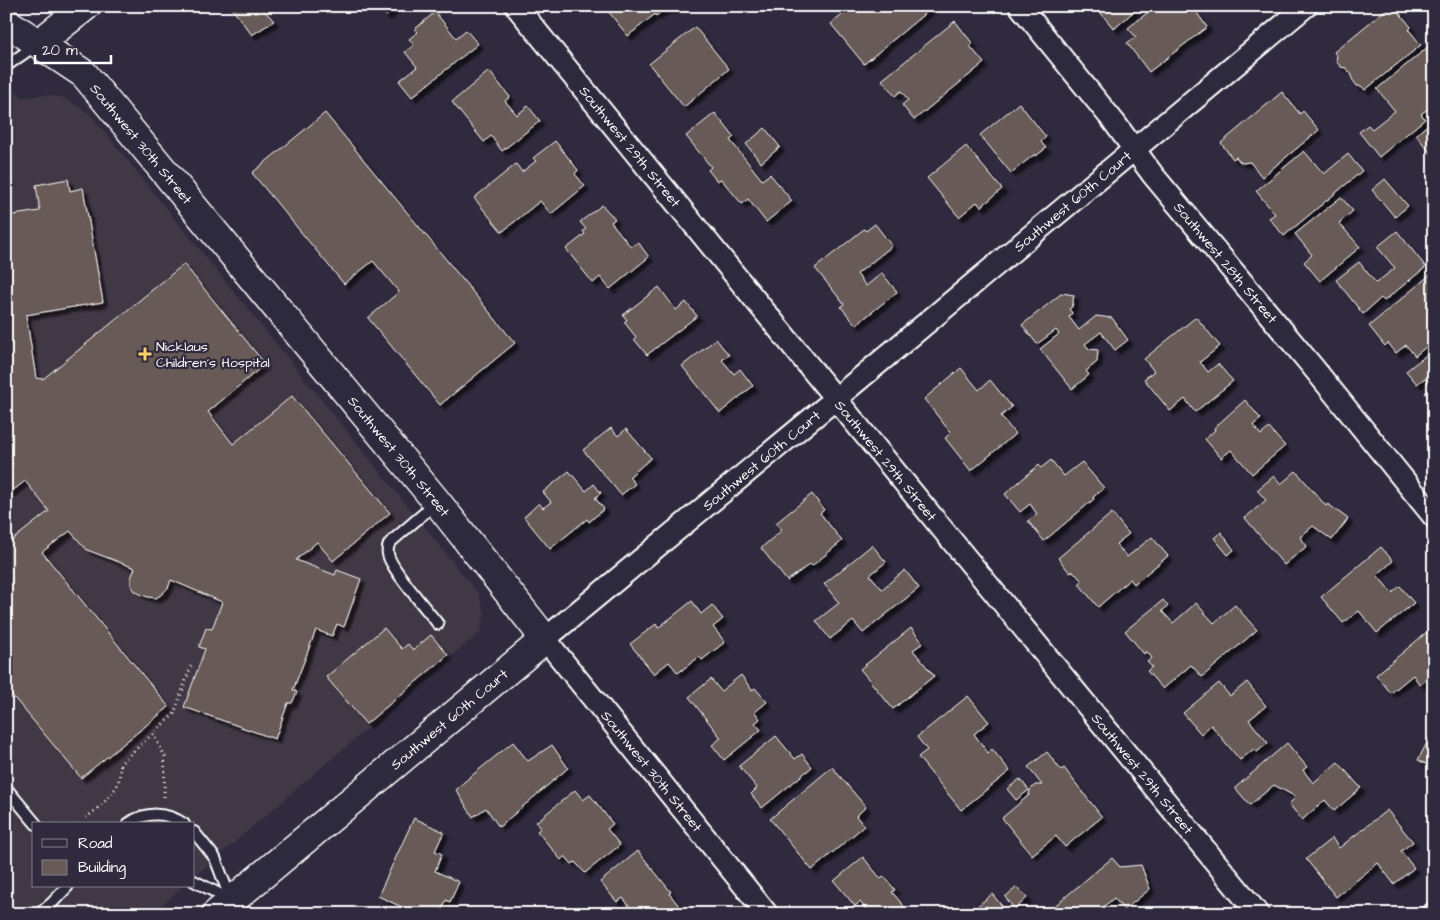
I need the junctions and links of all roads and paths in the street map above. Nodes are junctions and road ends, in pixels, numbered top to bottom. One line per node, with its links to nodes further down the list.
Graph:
1 (86, 6): 6 (street)
2 (516, 6): 9 (street, Southwest 29th Street)
3 (1020, 6): 8 (street, Southwest 28th Street)
4 (1306, 6): 8 (street, Southwest 60th Court)
5 (6, 22): 6 (street, Southwest 30th Street)
6 (39, 43): 7 (lane); 10 (street, Southwest 30th Street)
7 (6, 66)
8 (1134, 150): 9 (street, Southwest 60th Court); 11 (street, Southwest 28th Street)
9 (835, 398): 13 (street, Southwest 60th Court); 28 (street, Southwest 29th Street)
10 (437, 502): 12 (lane); 13 (street, Southwest 30th Street)
11 (1434, 517)
12 (438, 624)
13 (545, 639): 25 (street, Southwest 60th Court); 27 (street, Southwest 30th Street)
14 (192, 663): 15 (path)
15 (152, 734): 17 (path); 18 (path)
16 (6, 788): 19 (lane)
17 (164, 798)
18 (86, 818)
19 (34, 822)
20 (131, 822): 21 (lane)
21 (181, 822)
22 (195, 833): 25 (lane)
23 (195, 882): 25 (lane)
24 (66, 888): 26 (lane)
25 (232, 909)
26 (39, 914)
27 (767, 914)
28 (1258, 914)

